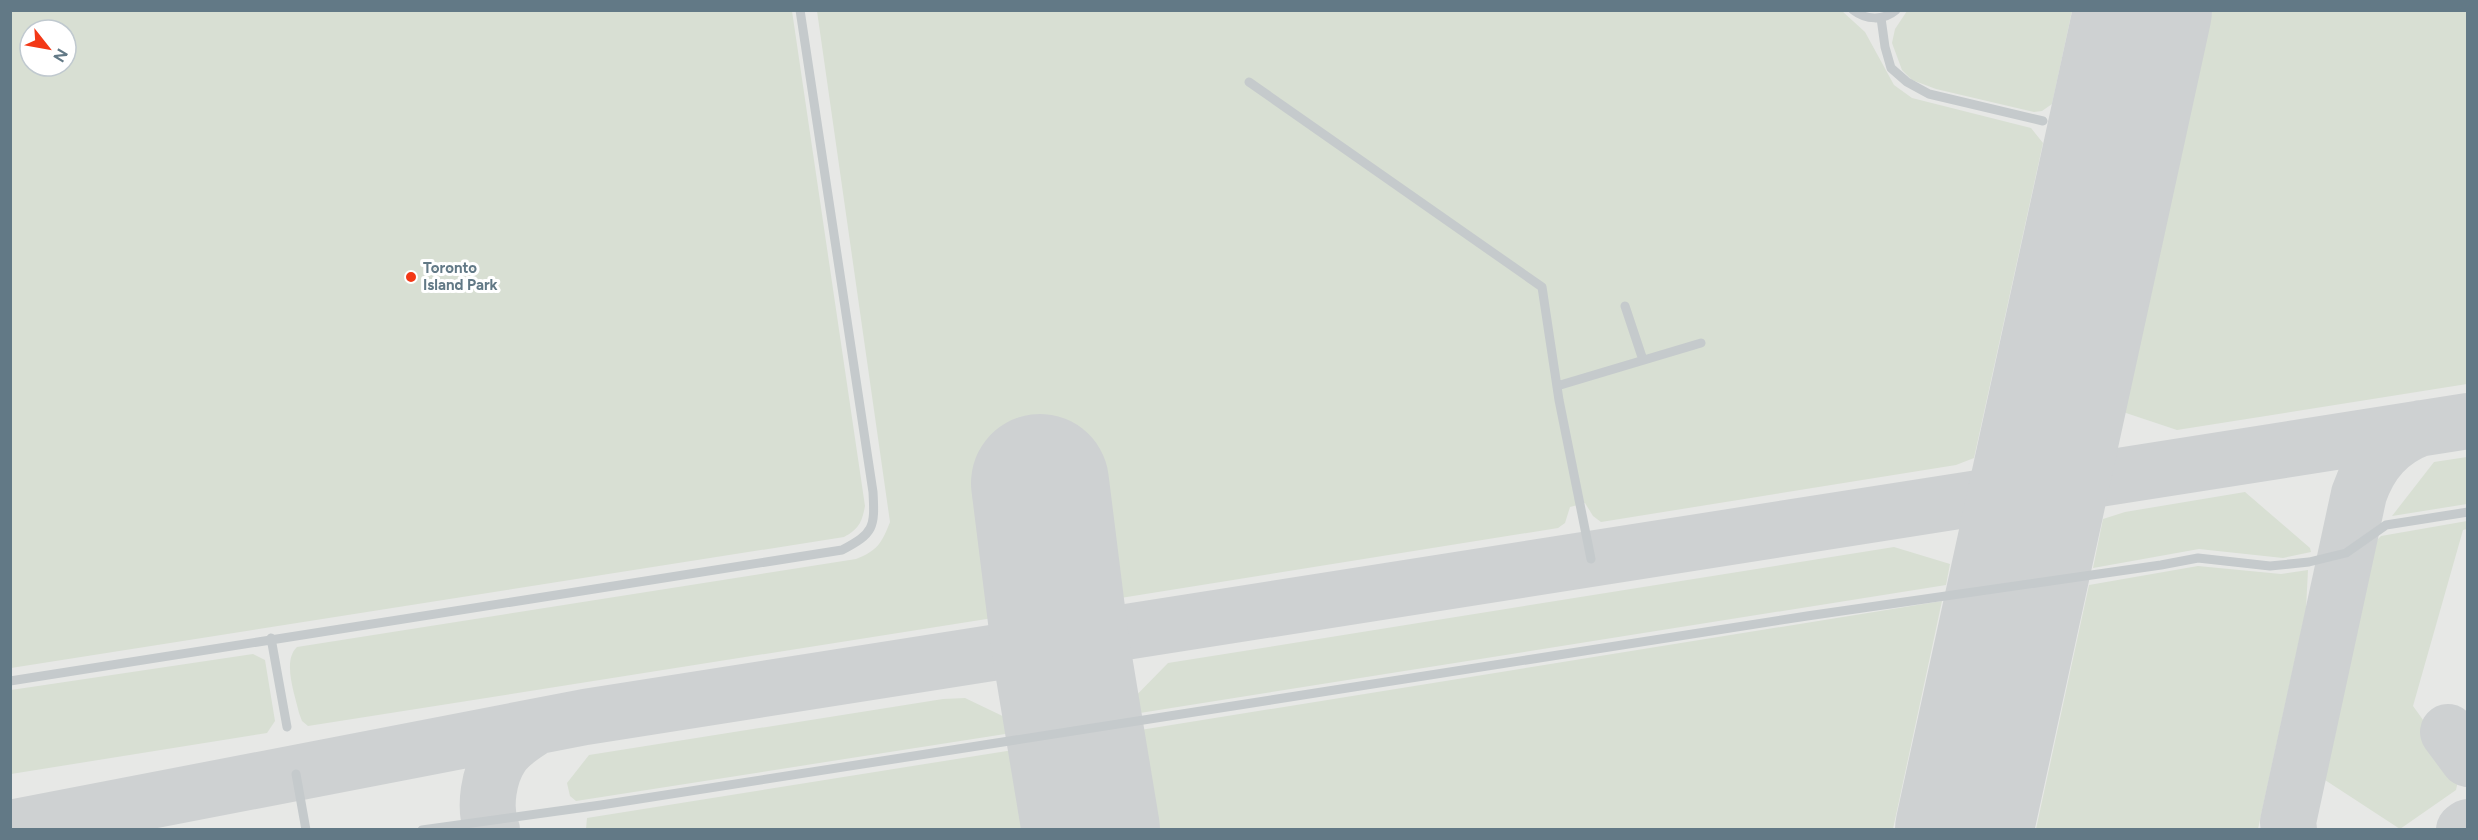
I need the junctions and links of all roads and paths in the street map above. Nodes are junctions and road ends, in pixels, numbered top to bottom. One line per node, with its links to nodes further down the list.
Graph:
1 (800, 10): 13 (lane)
2 (1853, 10): 4 (lane)
3 (1896, 10): 4 (lane)
4 (1881, 18): 6 (lane)
5 (1249, 82): 10 (lane)
6 (2043, 121)
7 (1625, 306): 9 (lane)
8 (1701, 343): 9 (lane)
9 (1643, 360): 10 (lane)
10 (1557, 386): 12 (lane)
11 (2468, 512): 18 (lane)
12 (1591, 559)
13 (271, 638): 14 (lane); 15 (lane)
14 (10, 681)
15 (287, 727)
16 (296, 774): 17 (lane)
17 (306, 830)
18 (422, 830)

